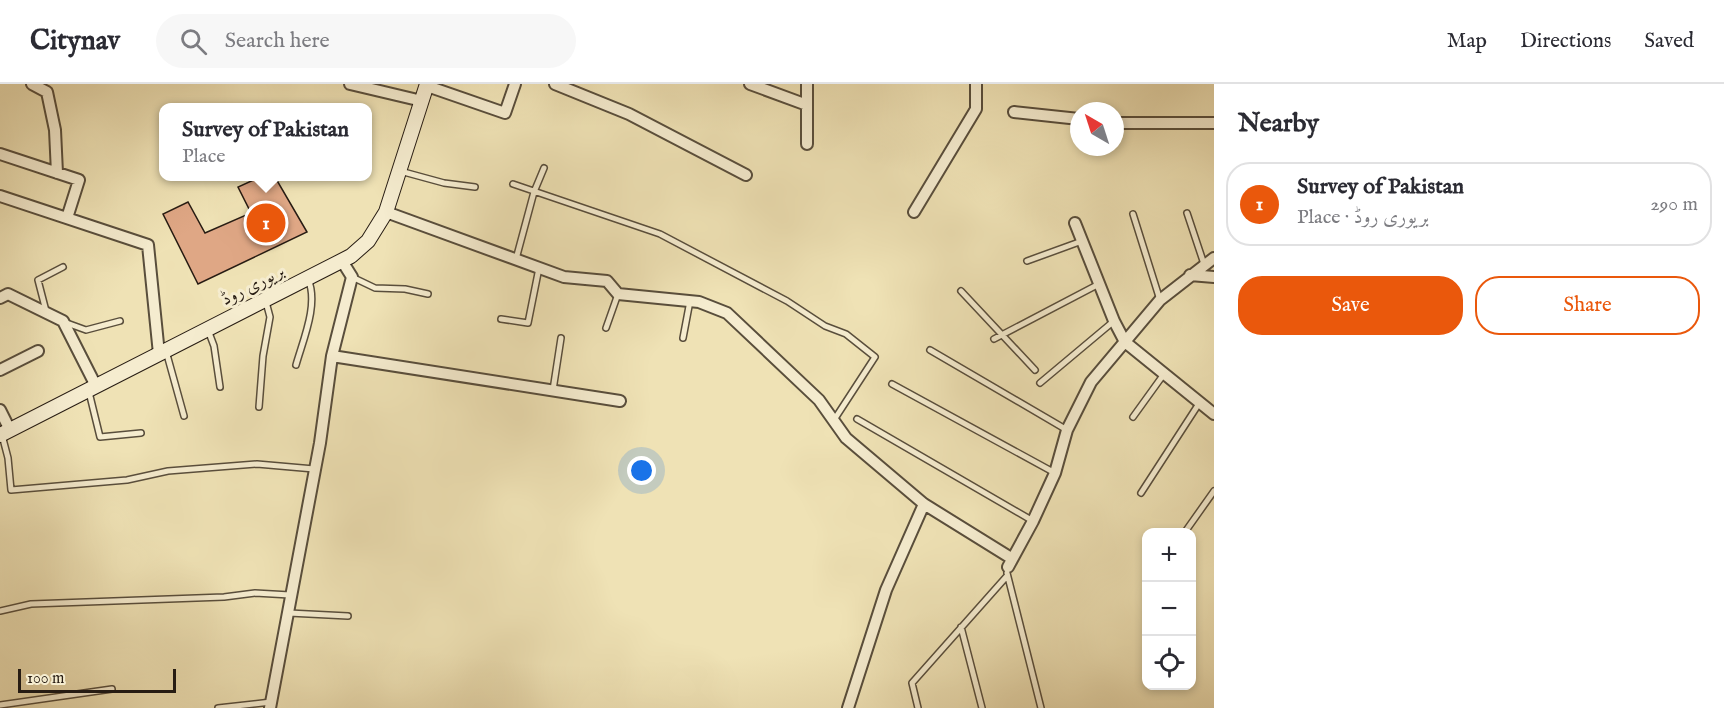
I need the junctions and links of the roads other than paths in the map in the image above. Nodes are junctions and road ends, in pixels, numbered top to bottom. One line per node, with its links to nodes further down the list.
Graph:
1 (32, 84): 19 (street)
2 (350, 84): 9 (street)
3 (514, 84): 8 (street)
4 (555, 84): 20 (street)
5 (750, 84): 10 (street)
6 (807, 84): 10 (street)
7 (976, 84): 26 (street)
8 (427, 85): 9 (main road, بریوری روڈ)
9 (422, 101): 18 (main road, بریوری روڈ)
10 (807, 105): 15 (street)
11 (1014, 112): 12 (street)
12 (1070, 118)
13 (1124, 123): 14 (street)
14 (1214, 123)
15 (807, 144)
16 (0, 154): 19 (street)
17 (544, 168): 23 (lane)
18 (399, 171): 22 (lane); 25 (main road, بریوری روڈ)
19 (57, 173): 29 (street)
20 (746, 175)
21 (513, 184): 23 (lane)
22 (475, 188)
23 (534, 192): 32 (lane); 83 (lane)
24 (0, 196): 29 (street)
25 (386, 212): 32 (street); 33 (main road, بریوری روڈ)
26 (914, 212)
27 (1187, 213): 35 (lane)
28 (1132, 214): 48 (lane)
29 (67, 218): 64 (street)
30 (1075, 223): 31 (street)
31 (1082, 241): 34 (lane); 42 (street)
32 (515, 260): 37 (street)
33 (342, 261): 39 (street); 41 (main road, بریوری روڈ)
34 (1027, 261)
35 (1209, 261): 38 (street)
36 (63, 267): 50 (lane)
37 (539, 268): 45 (street); 51 (lane)
38 (1190, 275): 40 (street); 48 (street)
39 (352, 277): 44 (lane); 65 (street)
40 (1214, 277)
41 (307, 279): 47 (main road, بریوری روڈ); 66 (lane)
42 (1099, 284): 54 (street); 57 (lane)
43 (961, 291): 57 (lane)
44 (428, 294)
45 (618, 294): 49 (street); 55 (lane)
46 (0, 298): 50 (street)
47 (266, 300): 56 (main road, بریوری روڈ); 77 (lane)
48 (1160, 300): 61 (street)
49 (690, 301): 59 (lane); 83 (street)
50 (46, 313): 52 (street)
51 (501, 319)
52 (63, 321): 53 (lane); 73 (street)
53 (120, 321)
54 (1114, 321): 61 (street); 70 (lane)
55 (606, 328)
56 (208, 329): 64 (main road, بریوری روڈ); 72 (lane)
57 (1002, 334): 60 (lane); 68 (lane)
58 (561, 338): 74 (lane)
59 (683, 338)
60 (994, 339)
61 (1125, 342): 69 (street); 84 (street)
62 (930, 350): 84 (lane)
63 (38, 351): 67 (street)
64 (163, 352): 73 (main road, بریوری روڈ); 80 (lane)
65 (332, 356): 74 (street); 87 (street)
66 (296, 365)
67 (0, 370)
68 (1035, 370)
69 (1164, 374): 76 (street); 81 (lane)
70 (1040, 383)
71 (892, 384): 88 (lane)
72 (220, 387)
73 (92, 388): 85 (main road, بریوری روڈ); 86 (lane)
74 (553, 390): 75 (street)
75 (620, 401)
76 (1200, 402): 79 (street); 90 (lane)
77 (259, 407)
78 (0, 410): 85 (street)
79 (1214, 414)
80 (184, 416)
81 (1133, 417)
82 (857, 419): 92 (lane)
83 (834, 421): 91 (street)
84 (1067, 430): 88 (street)
85 (4, 433): 87 (lane)
86 (141, 433)
87 (314, 469): 95 (street)
88 (1055, 473): 92 (street)
89 (1214, 491): 93 (lane)
90 (1141, 493)
91 (924, 504): 94 (street); 104 (street)
92 (1033, 521): 94 (street)
93 (1188, 528)
94 (1008, 567): 99 (lane); 107 (lane)
95 (290, 595): 96 (lane); 97 (street)
96 (0, 611)
97 (287, 613): 98 (lane); 102 (street)
98 (348, 616)
99 (962, 627): 105 (lane); 106 (lane)
100 (112, 688): 101 (lane)
101 (0, 705)
102 (271, 705): 103 (lane)
103 (218, 708)
104 (848, 708)
105 (918, 708)
106 (982, 708)
107 (1041, 708)

